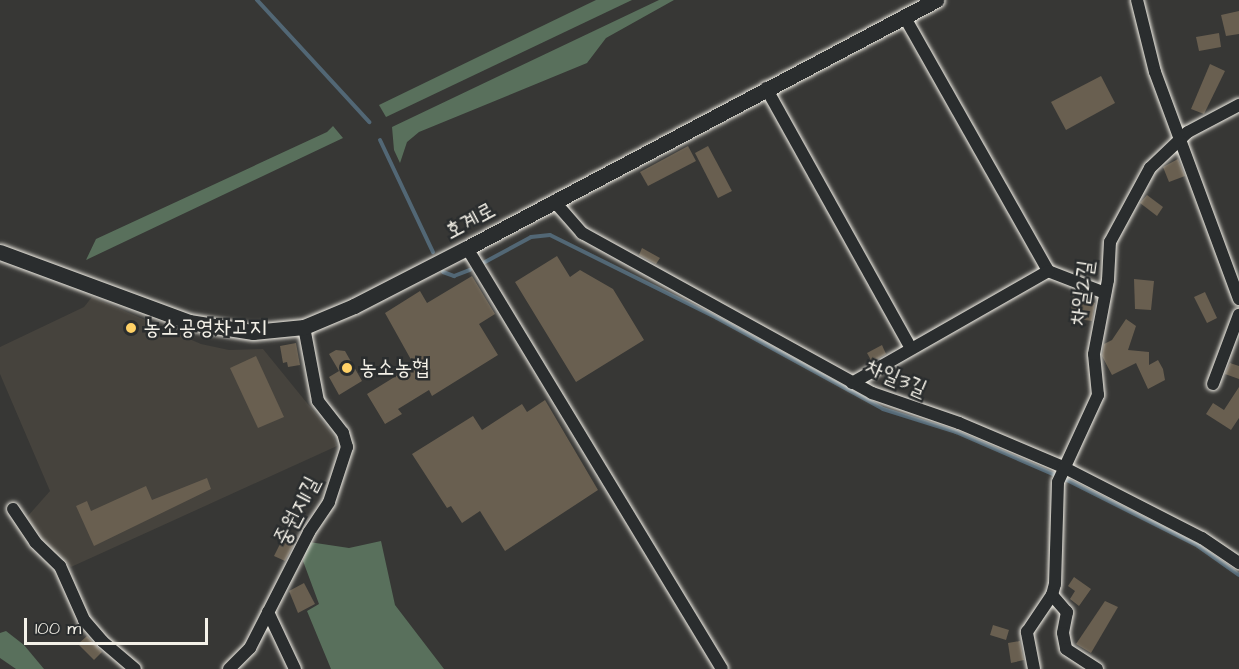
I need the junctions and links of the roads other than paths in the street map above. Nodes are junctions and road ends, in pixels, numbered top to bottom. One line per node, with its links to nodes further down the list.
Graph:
1 (936, 0): 3 (street, 호계로)
2 (1137, 0): 6 (street)
3 (904, 16): 4 (street, 호계로); 10 (street)
4 (766, 88): 7 (street, 호계로); 15 (street)
5 (1239, 105): 6 (street, 차일2길)
6 (1179, 140): 11 (street); 12 (street, 차일2길)
7 (554, 201): 8 (street, 호계로); 16 (street, 차일3길)
8 (467, 248): 14 (street, 호계로); 26 (street)
9 (0, 252): 14 (street, 호계로)
10 (1048, 271): 12 (street); 15 (street)
11 (1238, 292)
12 (1105, 293): 18 (street, 차일2길)
13 (1239, 315): 17 (street)
14 (304, 327): 22 (street, 중원지1길)
15 (911, 348): 16 (street)
16 (852, 383): 18 (street, 차일3길)
17 (1213, 384)
18 (1063, 467): 20 (street, 차일3길); 21 (street, 차일2길)
19 (13, 509): 23 (street)
20 (1239, 564)
21 (1053, 595): 27 (street); 28 (street)
22 (268, 612): 24 (street, 중원지1길); 25 (street)
23 (135, 669)
24 (229, 669)
25 (296, 669)
26 (722, 669)
27 (1034, 669)
28 (1097, 669)

